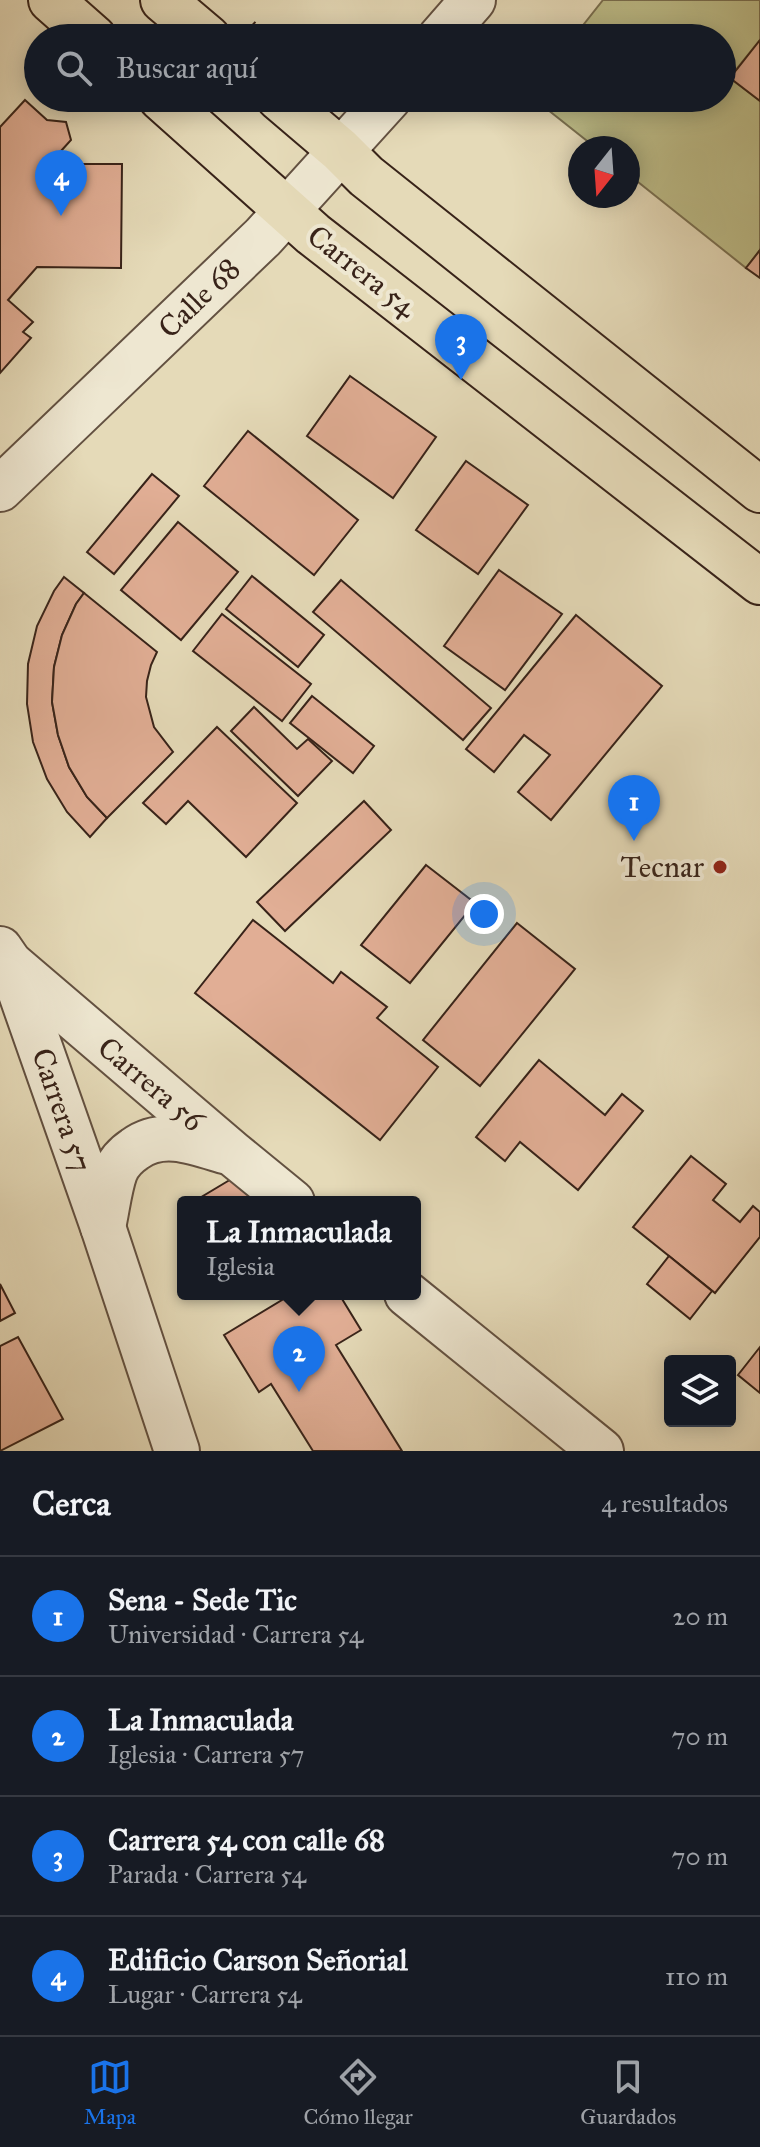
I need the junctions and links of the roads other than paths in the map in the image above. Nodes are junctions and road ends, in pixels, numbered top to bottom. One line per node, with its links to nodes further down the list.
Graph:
1 (51, 0): 4 (main road)
2 (163, 0): 5 (main road)
3 (473, 0): 6 (street)
4 (78, 24)
5 (191, 24)
6 (452, 24)
7 (177, 112): 11 (main road, Carrera 54)
8 (295, 112): 10 (main road)
9 (376, 112): 10 (street, Calle 68)
10 (340, 150): 11 (street, Calle 68); 13 (main road)
11 (286, 210): 12 (street, Calle 68); 14 (main road, Carrera 54)
12 (0, 489)
13 (760, 490)
14 (760, 582)
15 (6, 957): 16 (street, Carrera 56); 18 (street, Carrera 57)
16 (232, 1153): 17 (street, Carrera 56); 18 (street, Carrera 57)
17 (285, 1196)
18 (103, 1227): 20 (street, Carrera 57)
19 (414, 1300): 21 (street)
20 (177, 1451)
21 (601, 1451)

